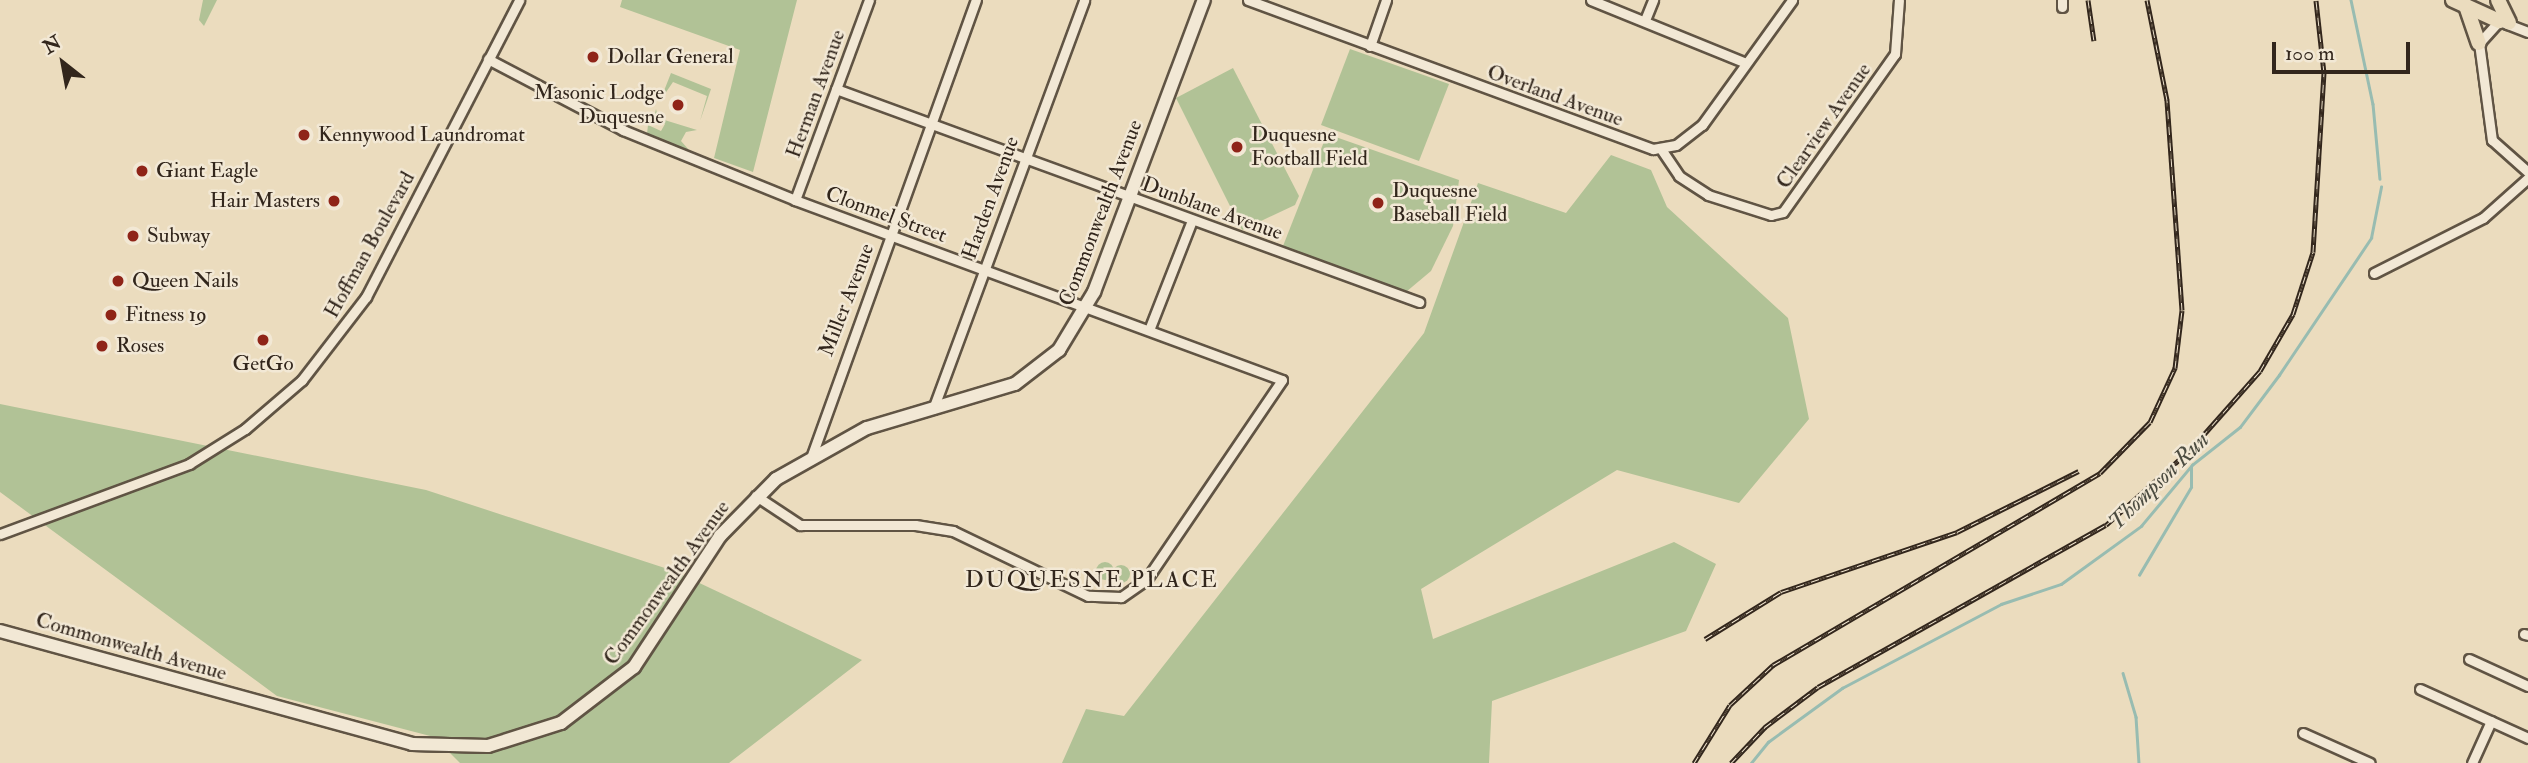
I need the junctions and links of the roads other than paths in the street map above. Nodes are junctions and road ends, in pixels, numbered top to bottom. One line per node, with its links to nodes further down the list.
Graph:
1 (519, 0): 19 (street, Hoffman Boulevard)
2 (869, 0): 21 (street, Herman Avenue)
3 (976, 0): 22 (street, Miller Avenue)
4 (1084, 0): 24 (street, Harden Avenue)
5 (1204, 0): 27 (street, Commonwealth Avenue)
6 (1248, 0): 18 (street, Overland Avenue)
7 (1386, 0): 18 (street)
8 (1591, 0): 14 (street)
9 (1653, 0): 14 (street)
10 (1792, 0): 20 (street)
11 (1899, 0): 23 (street, Clearview Avenue)
12 (2498, 0): 15 (main road)
13 (2459, 3): 15 (main road); 17 (main road)
14 (1645, 20): 20 (street)
15 (2504, 22): 16 (street); 17 (street)
16 (2528, 32)
17 (2479, 43): 25 (street)
18 (1370, 46): 23 (street, Overland Avenue)
19 (488, 59): 28 (street, Clonmel Street); 39 (street, Hoffman Boulevard)
20 (1746, 62): 23 (street)
21 (835, 89): 22 (street, Dunblane Avenue); 28 (street, Herman Avenue)
22 (930, 124): 24 (street, Dunblane Avenue); 30 (street, Miller Avenue)
23 (1661, 149)
24 (1025, 159): 27 (street, Dunblane Avenue); 31 (street, Harden Avenue)
25 (2528, 172)
26 (2528, 178): 32 (street)
27 (1130, 197): 29 (street, Dunblane Avenue); 34 (street, Commonwealth Avenue)
28 (795, 200): 30 (street, Clonmel Street)
29 (1192, 220): 33 (street, Dunblane Avenue); 35 (street)
30 (890, 235): 31 (street, Clonmel Street); 37 (street, Miller Avenue)
31 (984, 269): 34 (street, Clonmel Street); 36 (street, Harden Avenue)
32 (2374, 273)
33 (1419, 302)
34 (1087, 307): 35 (street, Clonmel Street); 36 (street, Commonwealth Avenue)
35 (1149, 330): 38 (street, Clonmel Street)
36 (933, 409): 37 (street, Commonwealth Avenue)
37 (812, 455): 38 (street, Commonwealth Avenue)
38 (756, 496): 40 (street, Commonwealth Avenue)
39 (0, 534)
40 (0, 631)
41 (2469, 659): 42 (street)
42 (2528, 686)
43 (2420, 689): 44 (street)
44 (2491, 721): 46 (street); 48 (street)
45 (2302, 733): 47 (street)
46 (2528, 738)
47 (2370, 763)
48 (2472, 763)

